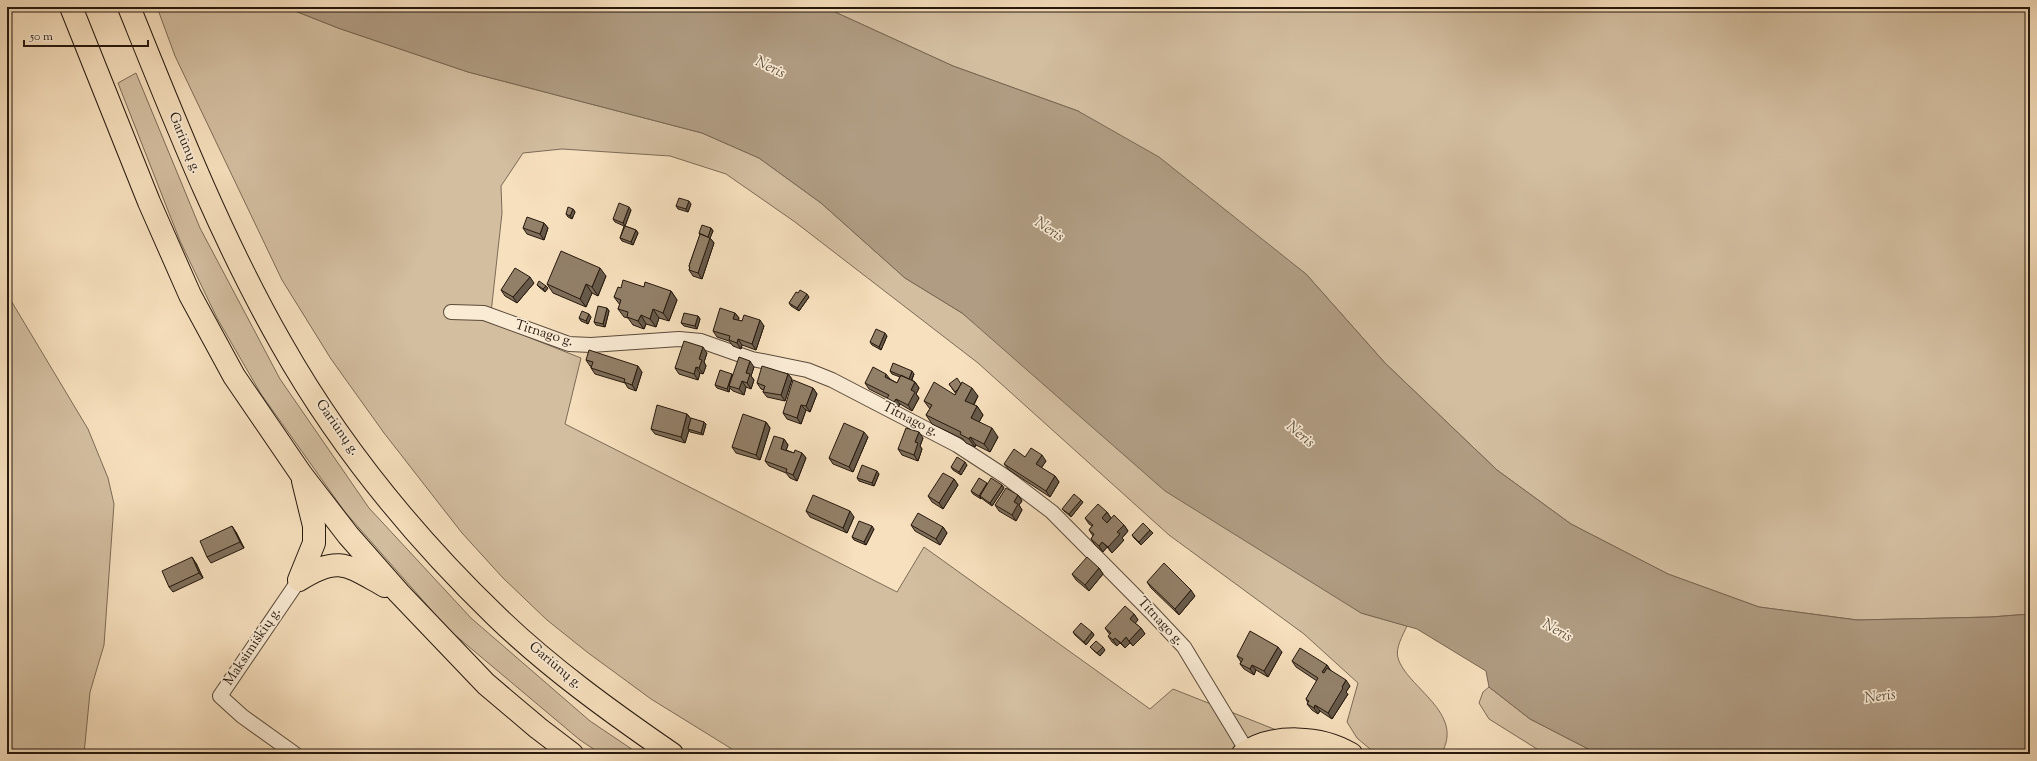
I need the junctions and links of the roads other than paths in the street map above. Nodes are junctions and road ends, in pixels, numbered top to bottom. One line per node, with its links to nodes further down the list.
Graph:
1 (70, 7): 4 (highway)
2 (129, 7): 10 (highway, Gariūnų g.)
3 (451, 312): 7 (street, Titnago g.)
4 (301, 474): 5 (highway); 6 (highway)
5 (299, 580): 6 (highway); 8 (street, Maksimiškių g.)
6 (399, 593): 9 (highway)
7 (1245, 753): 11 (highway)
8 (295, 754)
9 (572, 754)
10 (672, 754)
11 (1351, 754)

